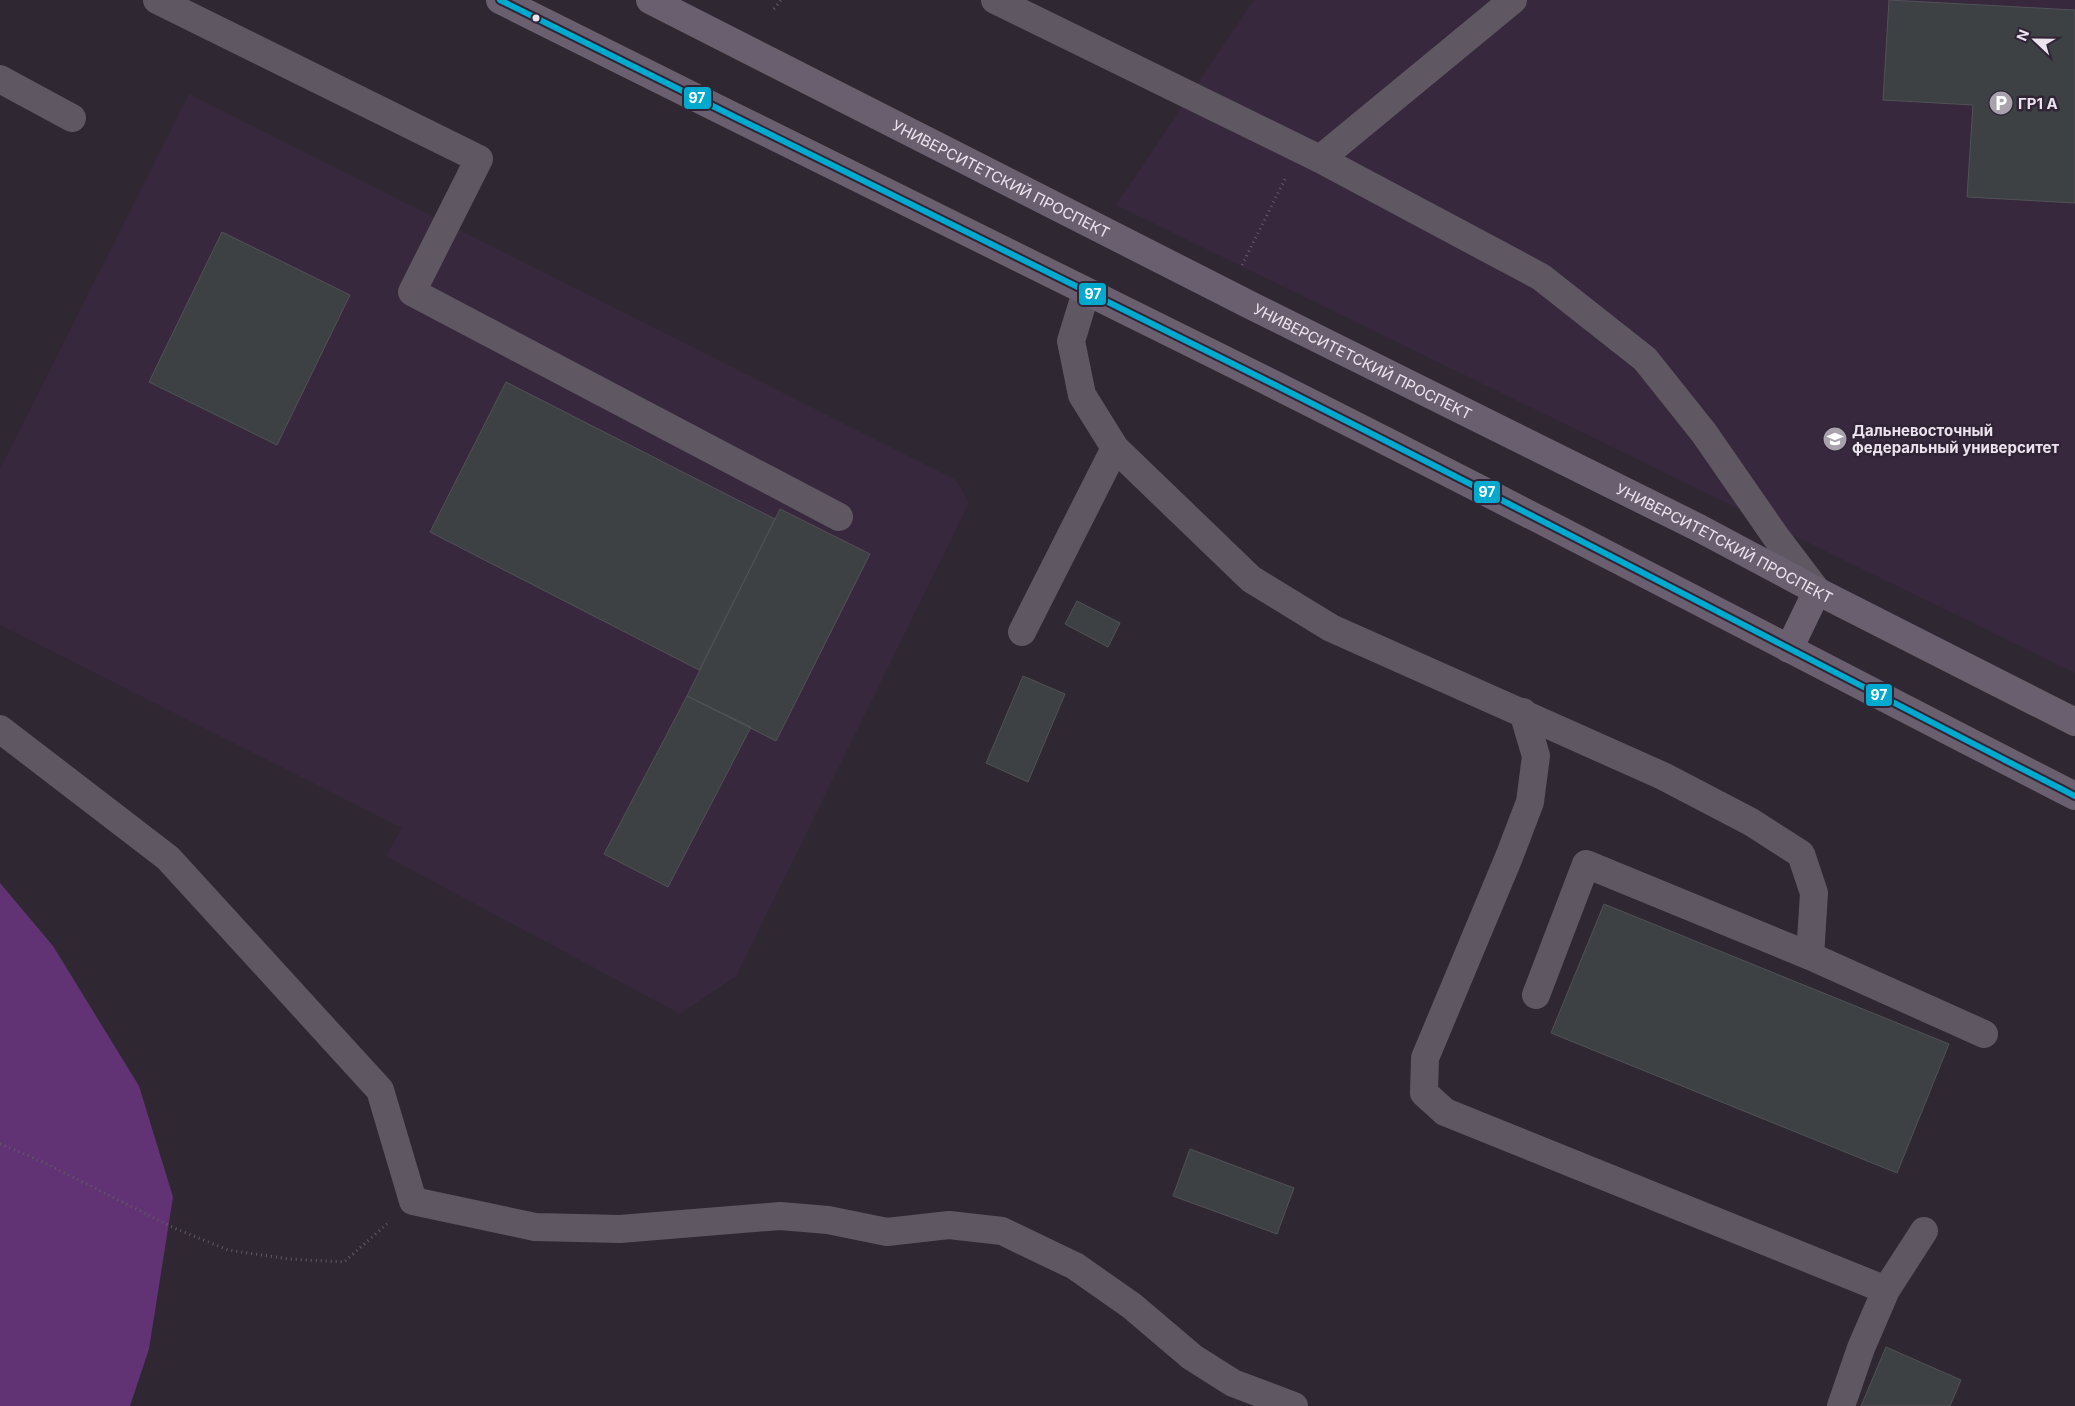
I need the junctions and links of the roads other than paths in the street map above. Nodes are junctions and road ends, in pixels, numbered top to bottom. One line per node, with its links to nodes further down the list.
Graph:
1 (157, 0): 11 (street)
2 (500, 0): 9 (main road)
3 (650, 0): 12 (main road, УНИВЕРСИТЕТСКИЙ ПРОСПЕКТ)
4 (995, 0): 8 (street)
5 (1513, 0): 8 (street)
6 (0, 79): 7 (street)
7 (72, 118)
8 (1310, 154): 12 (street)
9 (1086, 292): 10 (street); 14 (main road)
10 (1115, 448): 13 (street); 15 (street)
11 (839, 517)
12 (1817, 591): 14 (main road); 16 (main road, УНИВЕРСИТЕТСКИЙ ПРОСПЕКТ)
13 (1022, 632)
14 (1788, 649): 18 (main road)
15 (1523, 712): 19 (street); 23 (street)
16 (2075, 722)
17 (0, 729): 24 (street)
18 (2075, 796)
19 (1810, 956): 20 (street); 21 (street)
20 (1536, 994)
21 (1984, 1034)
22 (1924, 1231): 23 (street)
23 (1886, 1290): 25 (street)
24 (1294, 1406)
25 (1841, 1406)

